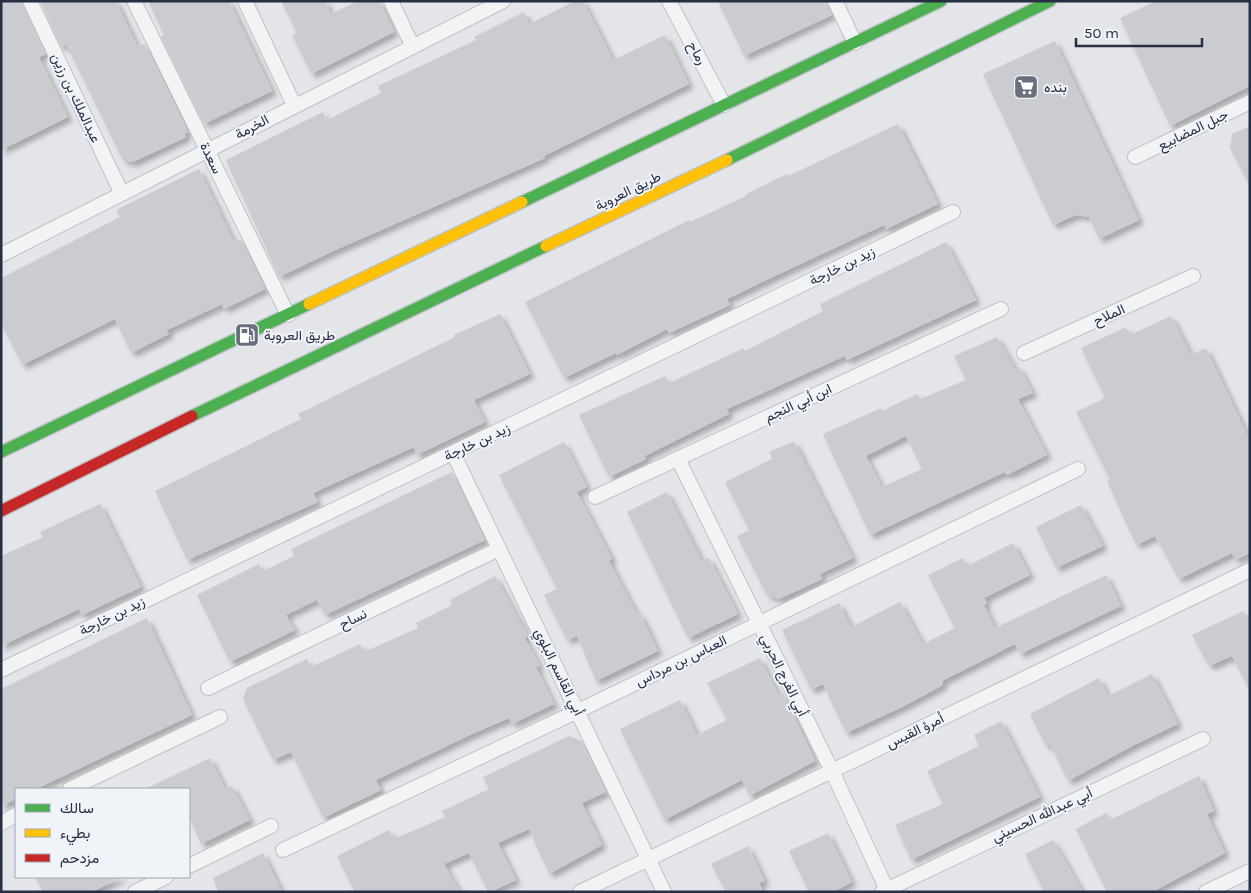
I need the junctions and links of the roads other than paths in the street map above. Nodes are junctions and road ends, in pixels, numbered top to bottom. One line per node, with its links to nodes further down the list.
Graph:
1 (30, 1): 17 (street, عبدالملك بن رزين)
2 (134, 1): 15 (street, سعدة)
3 (245, 1): 13 (street)
4 (391, 1): 11 (street)
5 (503, 1): 11 (street, الخرمة)
6 (669, 1): 14 (street, رماح)
7 (835, 1): 10 (street)
8 (941, 1): 10 (main road)
9 (1050, 1): 29 (main road, طريق العروبة)
10 (855, 43): 14 (main road)
11 (413, 47): 13 (street, الخرمة)
12 (1250, 102): 16 (street, جبل المضابيع)
13 (294, 105): 15 (street, الخرمة)
14 (724, 105): 22 (main road)
15 (207, 151): 17 (street, الخرمة); 22 (street, سعدة)
16 (1135, 157)
17 (122, 194): 19 (street, الخرمة)
18 (953, 212): 25 (street, زيد بن خارجة)
19 (1, 255)
20 (1193, 276): 23 (street, الملاح)
21 (1001, 309): 26 (street, ابن أبي النجم)
22 (288, 315): 24 (main road)
23 (1024, 353)
24 (2, 449)
25 (453, 453): 30 (street, أبي القاسم البلوي); 33 (street, زيد بن خارجة)
26 (678, 459): 28 (street, ابن أبي النجم); 32 (street, أبي الفرج الحربي)
27 (1078, 469): 32 (street, العباس بن مرداس)
28 (595, 497)
29 (1, 511)
30 (499, 549): 34 (street, نساح); 35 (street, أبي القاسم البلوي)
31 (1250, 570): 38 (street, أمرؤ القيس)
32 (759, 624): 35 (street, العباس بن مرداس); 38 (street, أبي الفرج الحربي)
33 (1, 670)
34 (208, 688)
35 (578, 711): 43 (street, العباس بن مرداس); 44 (street, أبي القاسم البلوي)
36 (220, 717): 39 (street)
37 (1203, 739): 48 (street, أبي عبدالله الحسيني)
38 (832, 771): 44 (street, أمرؤ القيس); 48 (street, أبي الفرج الحربي)
39 (72, 788)
40 (15, 815): 41 (street)
41 (1, 822)
42 (271, 826): 45 (street)
43 (283, 850)
44 (648, 859): 50 (street, أمرؤ القيس); 51 (street, أبي القاسم البلوي)
45 (190, 866)
46 (1250, 871): 52 (street)
47 (164, 878): 49 (street)
48 (886, 891)
49 (135, 892)
50 (580, 892)
51 (664, 892)
52 (1206, 892)

